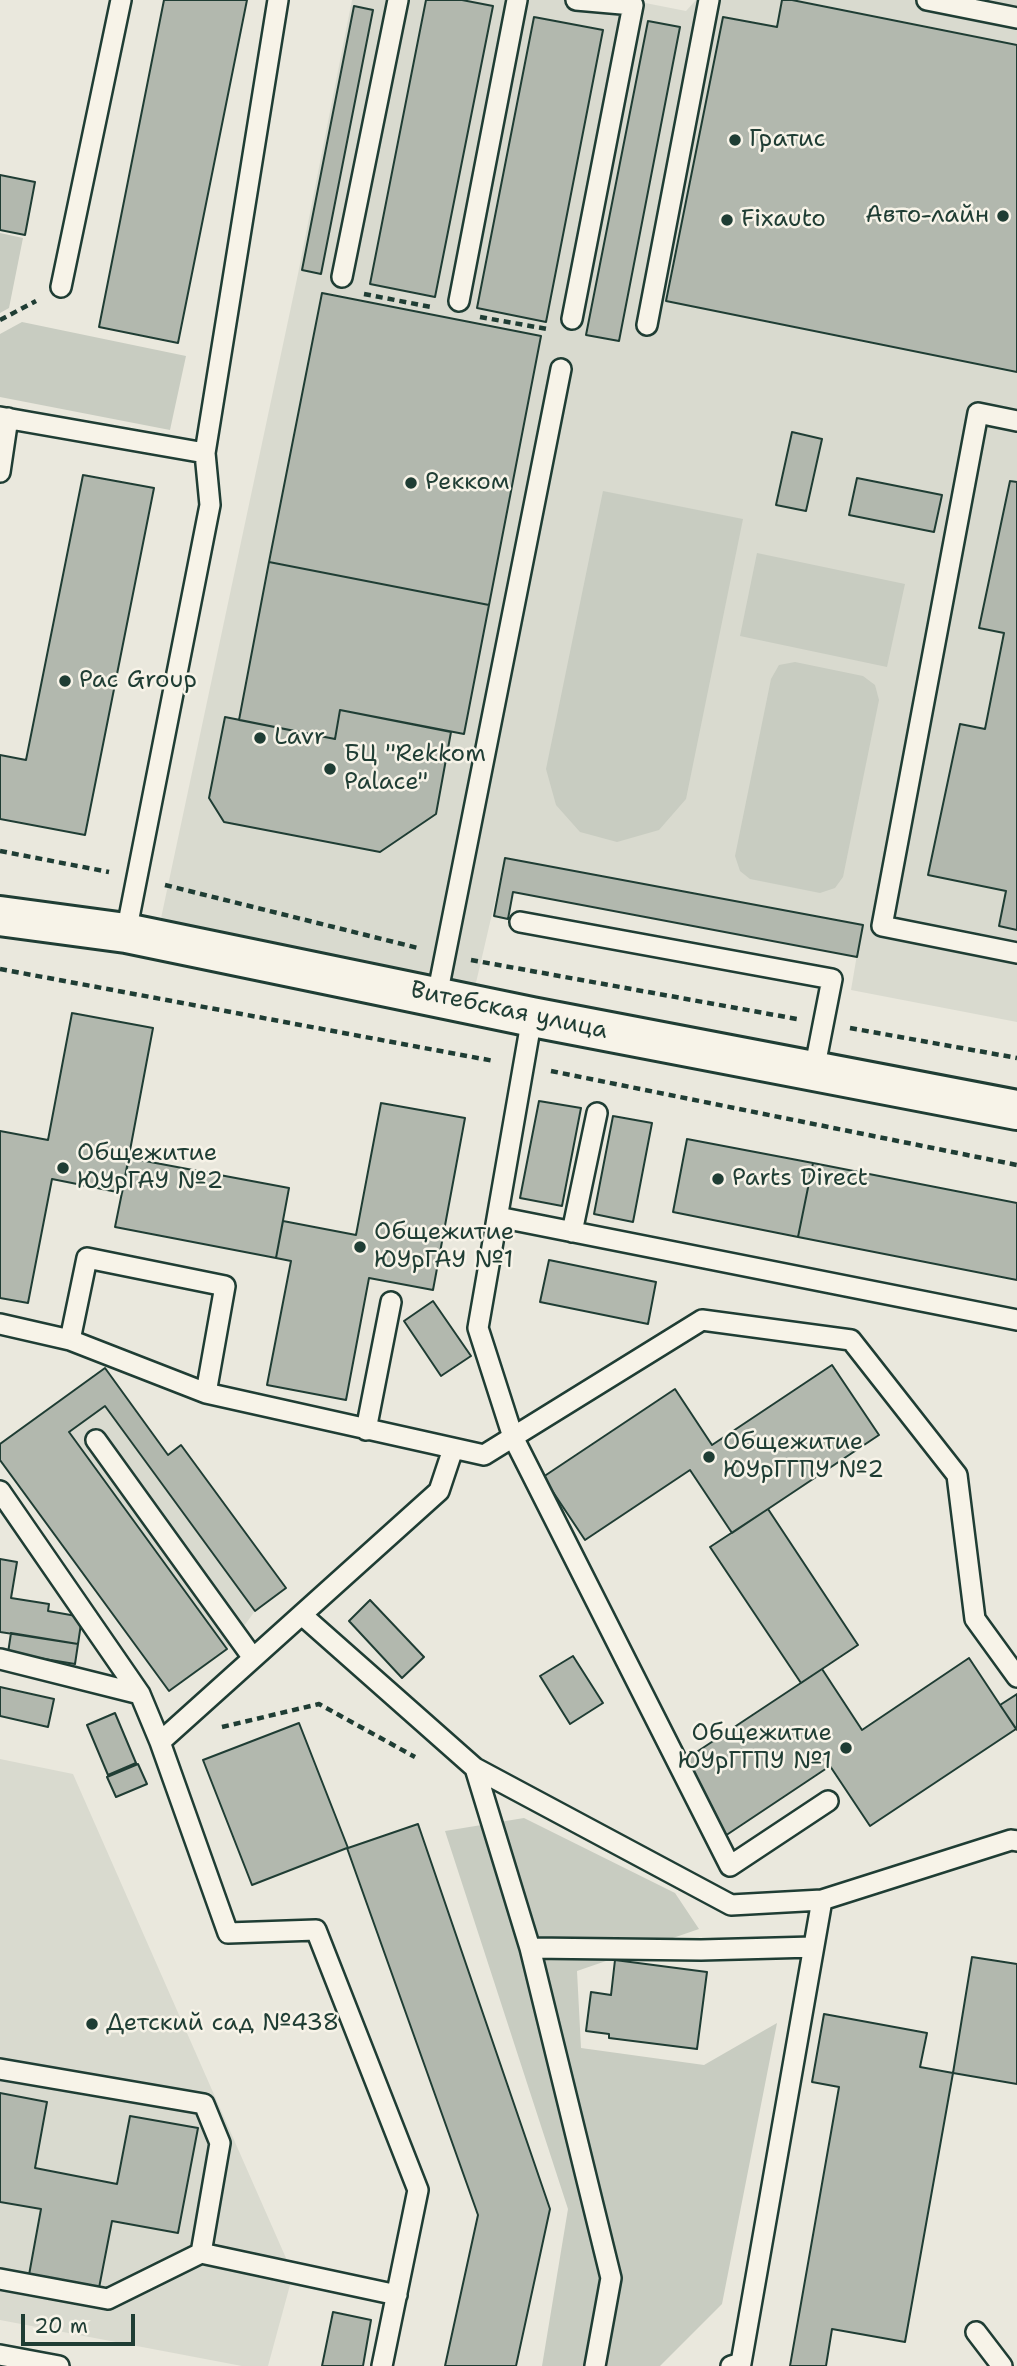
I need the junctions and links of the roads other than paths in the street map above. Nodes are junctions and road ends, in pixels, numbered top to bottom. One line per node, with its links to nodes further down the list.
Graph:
1 (121, 0): 10 (lane)
2 (278, 0): 17 (lane)
3 (398, 0): 9 (lane)
4 (517, 0): 11 (lane)
5 (576, 0): 12 (lane)
6 (709, 0): 13 (lane)
7 (927, 0): 8 (lane)
8 (1017, 18)
9 (342, 277)
10 (61, 288)
11 (459, 301)
12 (572, 319)
13 (647, 325)
14 (561, 369): 23 (lane)
15 (4, 417): 17 (lane); 18 (lane)
16 (1017, 421): 22 (lane)
17 (205, 453): 21 (lane)
18 (0, 472)
19 (0, 916): 21 (street, Витебская улица)
20 (520, 922): 25 (lane)
21 (126, 933): 23 (street, Витебская улица)
22 (1017, 953)
23 (437, 996): 24 (street, Витебская улица)
24 (532, 1017): 25 (street, Витебская улица); 28 (lane)
25 (814, 1071): 26 (street, Витебская улица)
26 (1017, 1110)
27 (597, 1112): 29 (lane)
28 (498, 1217): 29 (lane); 36 (lane)
29 (572, 1232): 31 (lane)
30 (391, 1302): 35 (lane)
31 (1017, 1320)
32 (0, 1324): 33 (lane)
33 (70, 1340): 34 (lane); 34 (lane)
34 (206, 1393): 35 (lane)
35 (366, 1430): 38 (lane)
36 (513, 1437): 38 (lane); 43 (lane); 47 (lane)
37 (96, 1440): 41 (lane)
38 (453, 1450): 40 (lane)
39 (0, 1491): 44 (lane)
40 (302, 1615): 41 (lane); 46 (lane)
41 (254, 1658): 45 (lane)
42 (0, 1659): 44 (lane)
43 (1017, 1677)
44 (140, 1693): 45 (lane)
45 (160, 1742): 55 (lane)
46 (475, 1768): 49 (lane); 51 (lane)
47 (828, 1801)
48 (1017, 1841): 49 (lane)
49 (822, 1900): 50 (lane)
50 (813, 1947): 51 (lane); 61 (lane)
51 (530, 1948): 60 (lane)
52 (0, 2069): 53 (lane)
53 (201, 2253): 54 (lane); 55 (lane)
54 (0, 2279)
55 (397, 2295): 59 (lane)
56 (976, 2332): 62 (lane)
57 (0, 2355): 58 (lane)
58 (59, 2366)
59 (382, 2366)
60 (596, 2366)
61 (732, 2366)
62 (1002, 2366)

